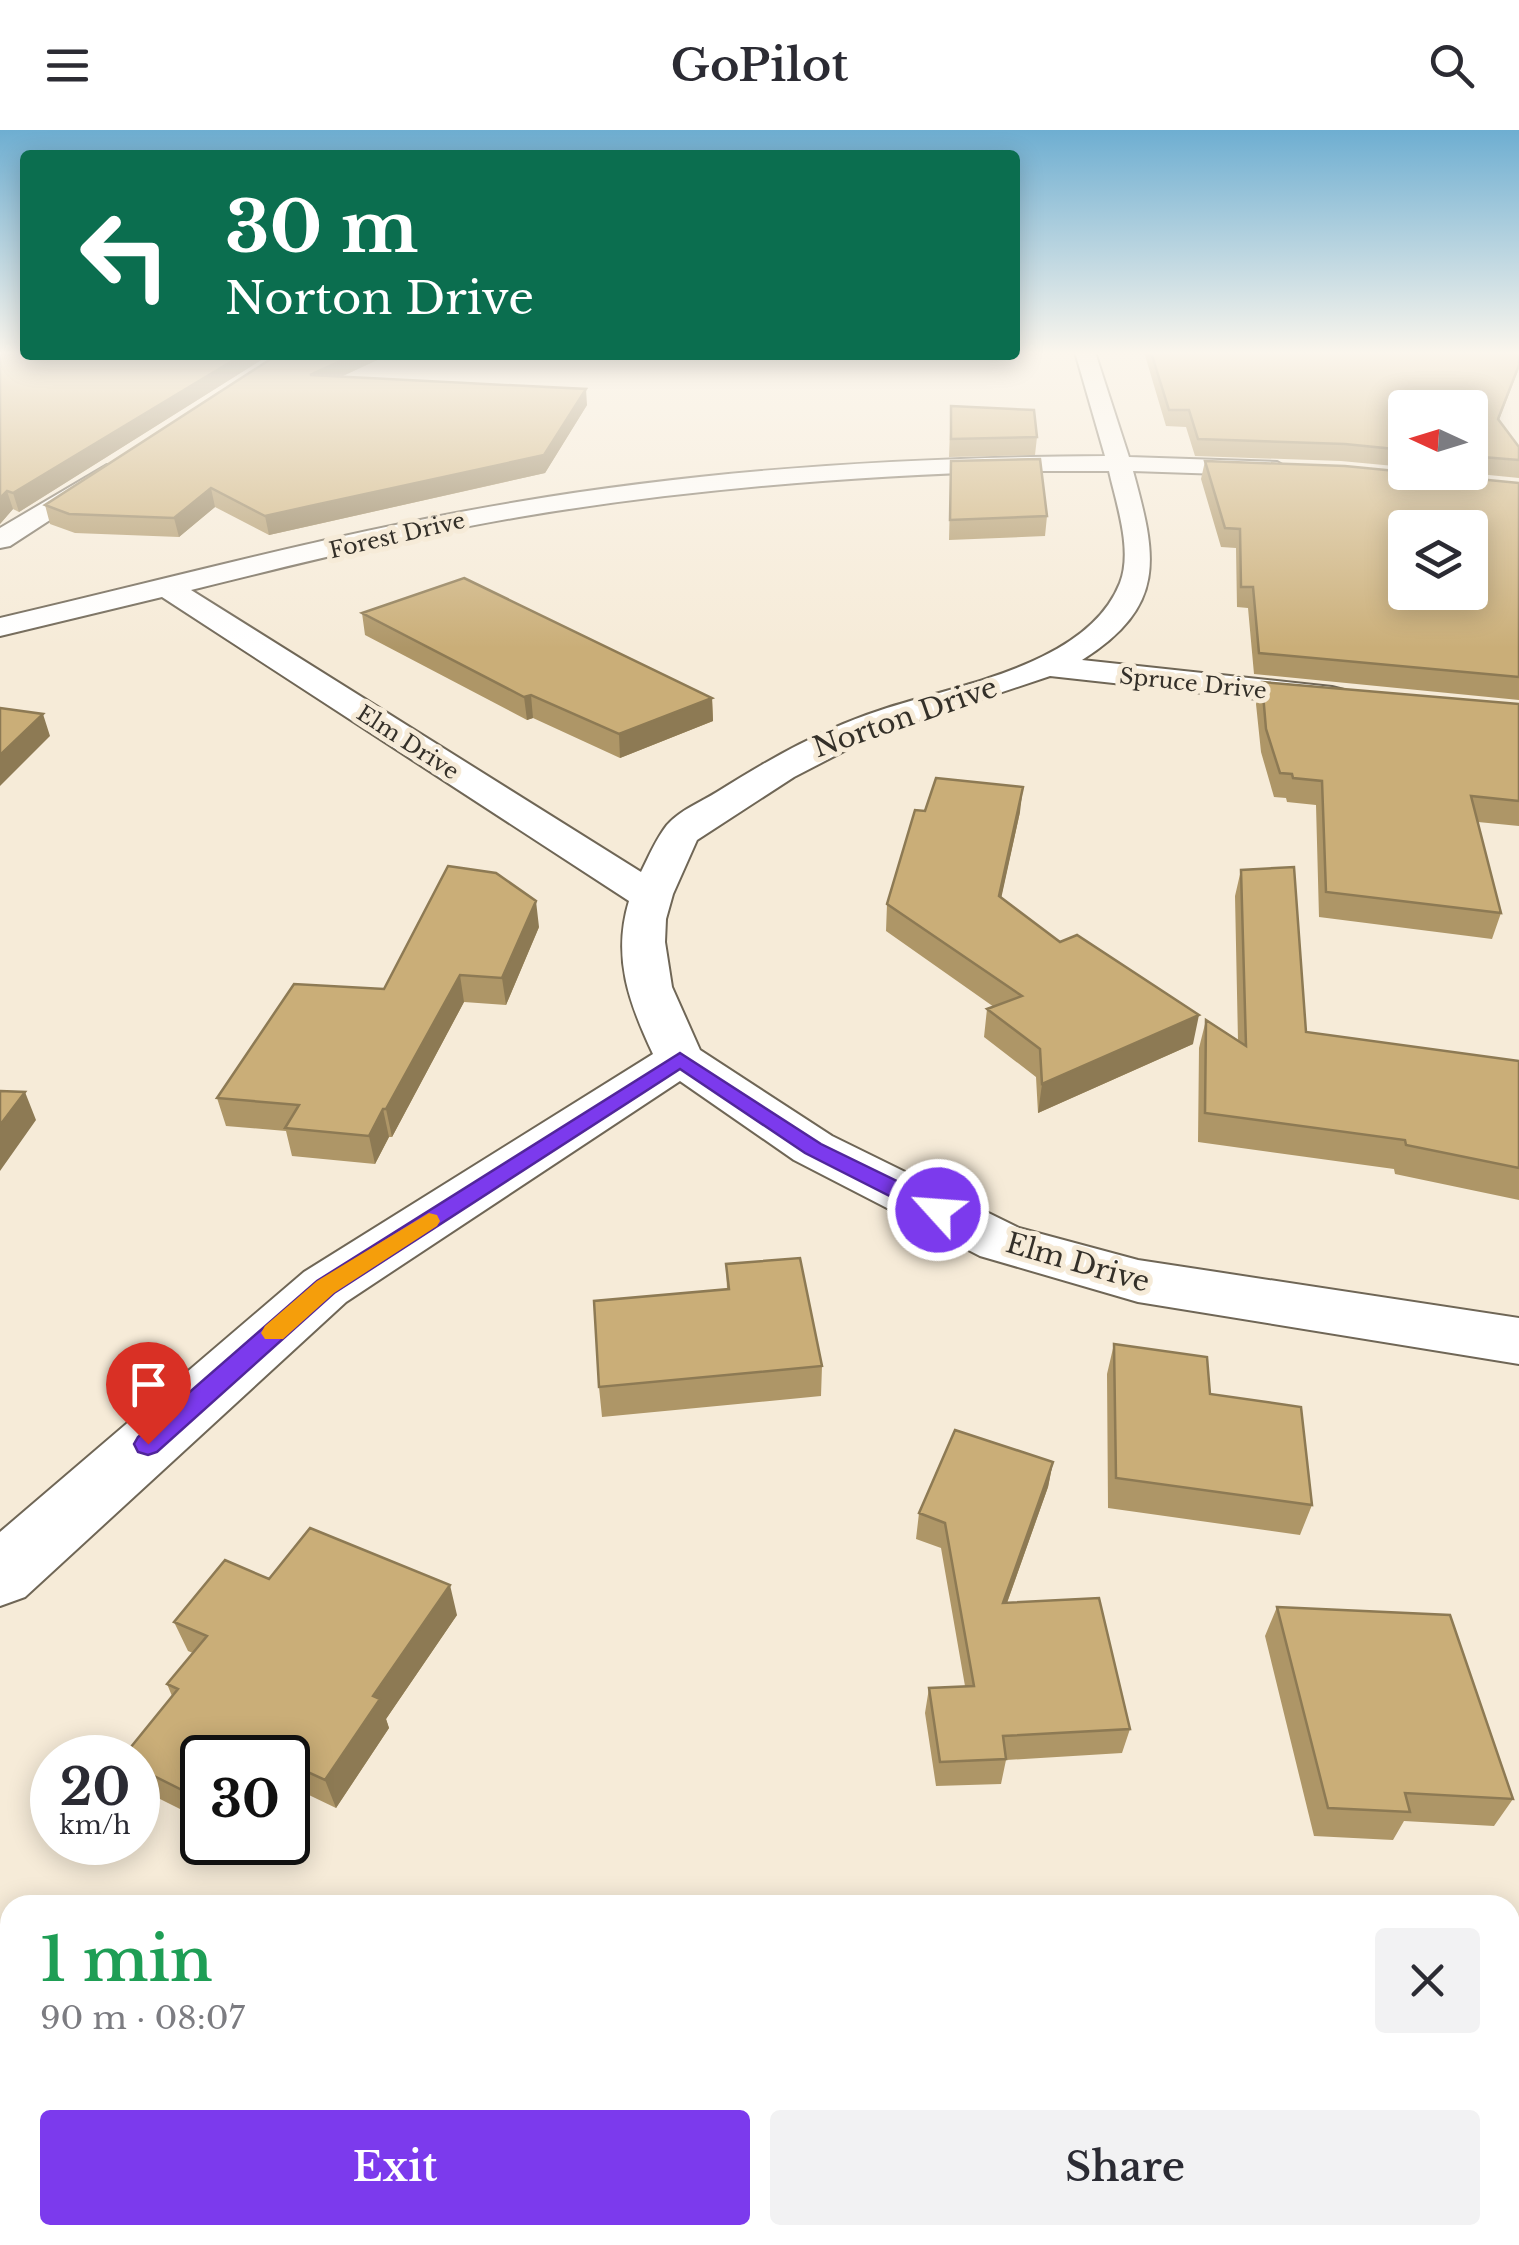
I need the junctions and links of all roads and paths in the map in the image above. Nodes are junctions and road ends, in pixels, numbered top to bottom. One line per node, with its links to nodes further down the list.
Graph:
1 (1112, 451): 3 (street, Norton Drive)
2 (128, 458): 5 (street)
3 (1116, 465): 4 (street, Forest Drive); 6 (street, Forest Drive); 8 (street, Norton Drive)
4 (1302, 471)
5 (0, 540)
6 (168, 588): 7 (street, Forest Drive); 10 (street, Elm Drive)
7 (0, 627)
8 (1047, 666): 9 (street, Spruce Drive); 10 (street, Norton Drive)
9 (1362, 700)
10 (649, 895): 11 (street, Norton Drive)
11 (680, 1060): 12 (street, Elm Drive); 13 (street)
12 (1519, 1341)
13 (0, 1575)

